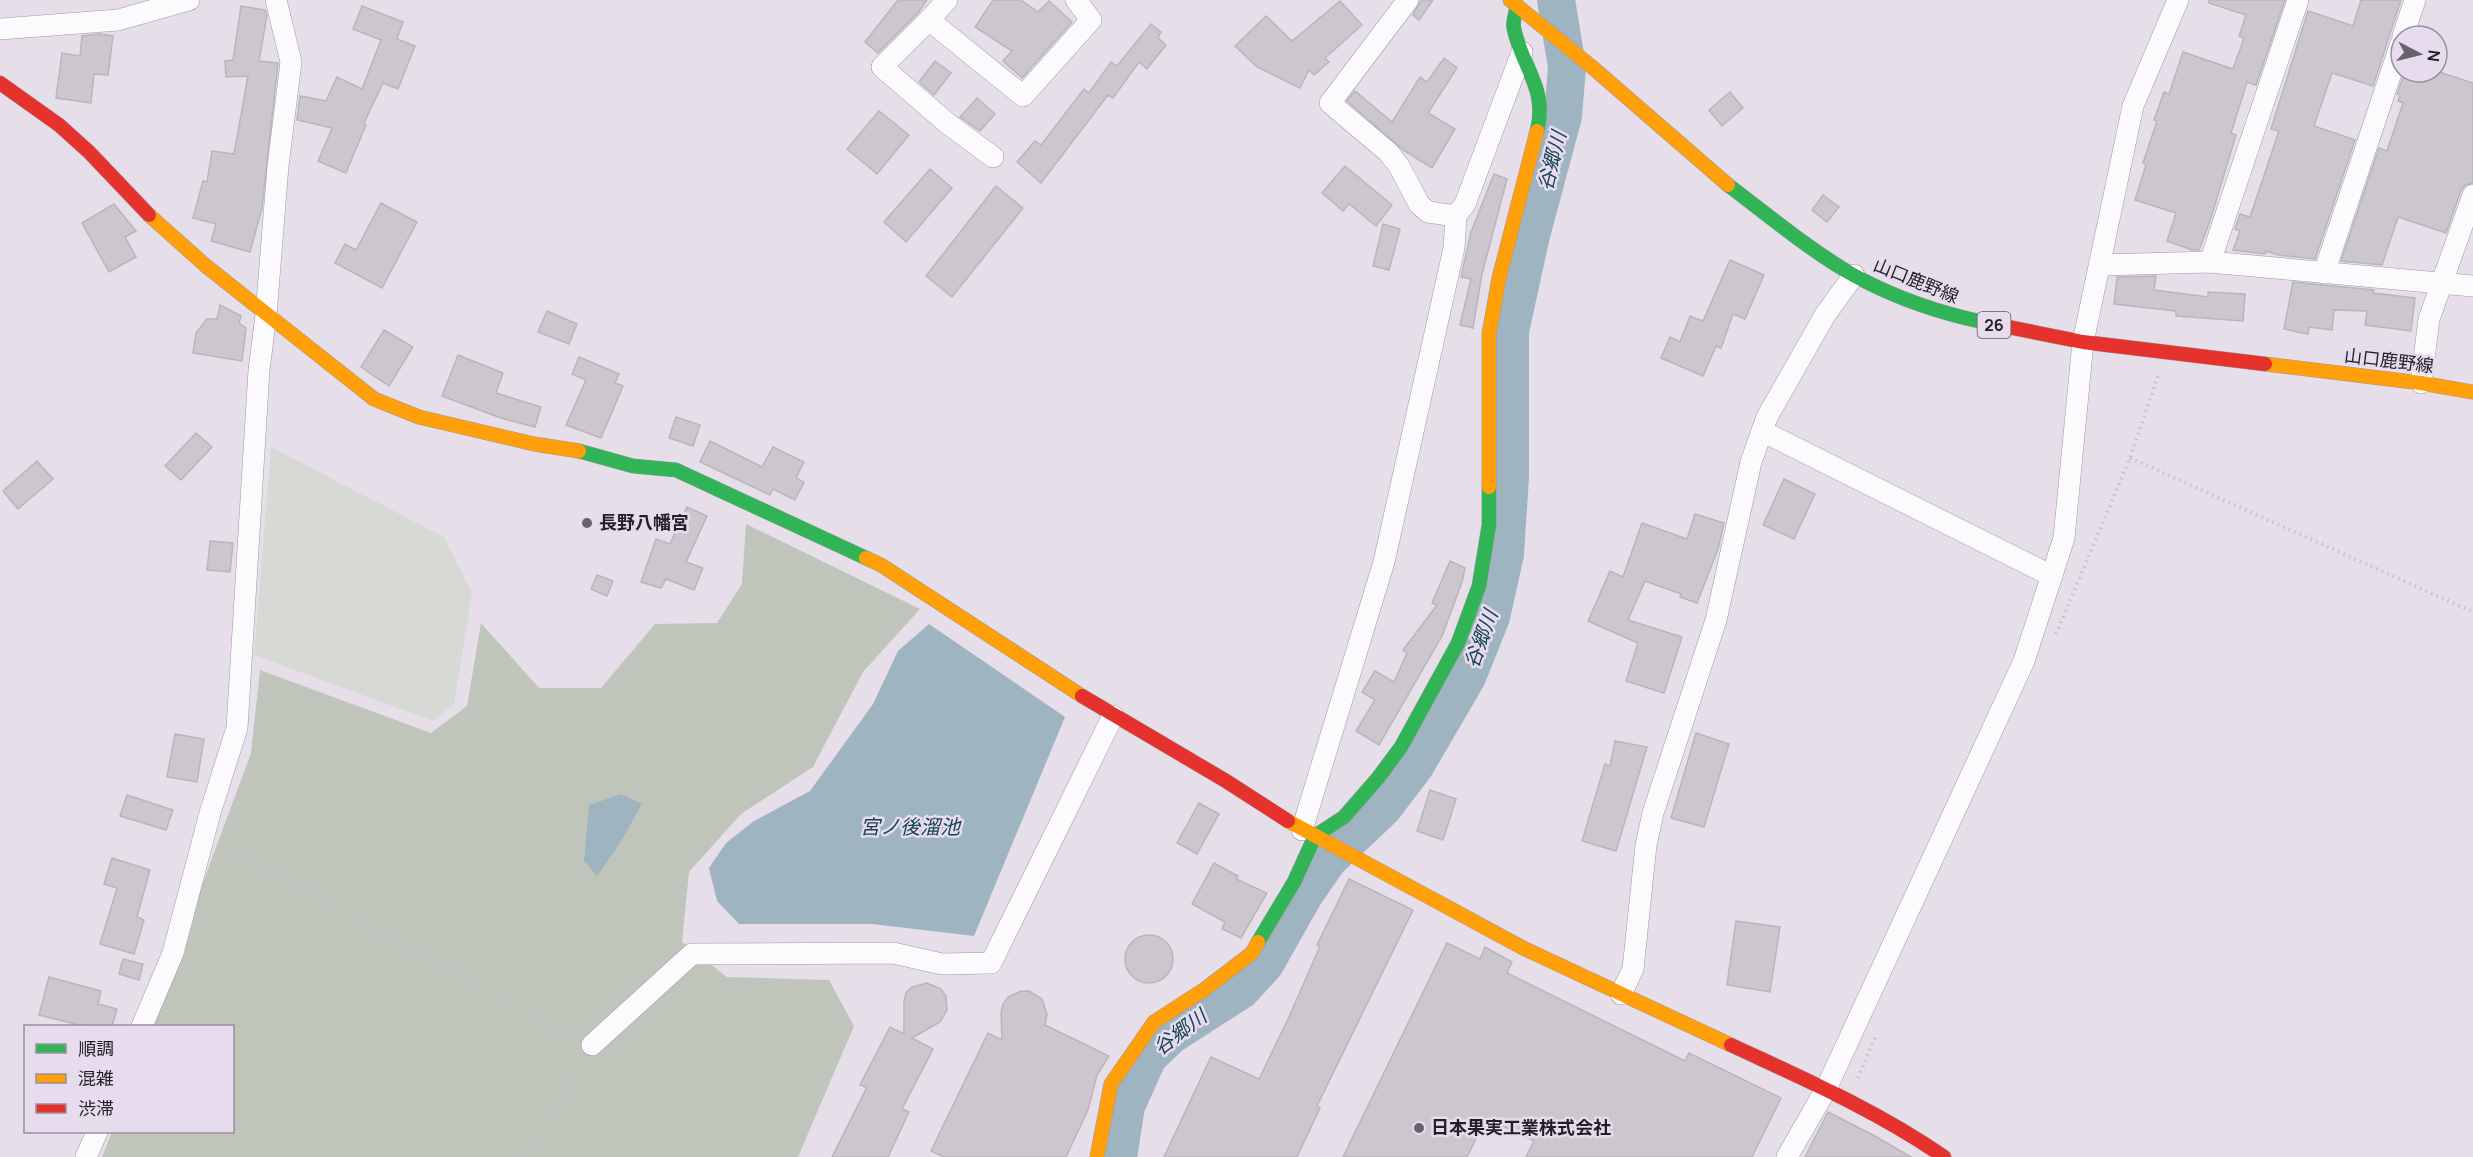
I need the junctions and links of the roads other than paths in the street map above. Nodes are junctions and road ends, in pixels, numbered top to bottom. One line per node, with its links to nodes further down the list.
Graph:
1 (189, 0): 12 (street)
2 (276, 0): 25 (street)
3 (947, 0): 10 (street)
4 (1076, 0): 10 (street)
5 (1408, 0): 18 (street)
6 (2178, 0): 20 (street)
7 (2298, 0): 19 (street)
8 (2415, 0): 11 (street)
9 (1514, 3): 13 (street); 22 (street, 山口鹿野線 / 26)
10 (929, 20): 16 (street)
11 (2407, 24)
12 (0, 29)
13 (1522, 52): 18 (street); 32 (street)
14 (2389, 79): 21 (street)
15 (0, 82): 25 (street)
16 (993, 157)
17 (2473, 195): 23 (street)
18 (1456, 216): 32 (street)
19 (2210, 262): 20 (street); 21 (street)
20 (2100, 265): 26 (street)
21 (2325, 273): 23 (street)
22 (1854, 275): 26 (street, 山口鹿野線 / 26); 29 (street)
23 (2440, 285): 24 (street); 27 (street)
24 (2473, 286)
25 (266, 315): 31 (street); 34 (street)
26 (2083, 342): 27 (street, 山口鹿野線 / 26); 30 (street)
27 (2421, 383): 28 (street, 山口鹿野線 / 26)
28 (2473, 392)
29 (1762, 431): 30 (street); 33 (street)
30 (2052, 576): 36 (street)
31 (1113, 716): 32 (street); 35 (street)
32 (1314, 836): 33 (street); 39 (street)
33 (1621, 994): 36 (street)
34 (142, 1025)
35 (592, 1045)
36 (1826, 1089): 40 (street); 41 (street)
37 (97, 1133): 38 (street)
38 (86, 1157)
39 (1097, 1157)
40 (1787, 1157)
41 (1944, 1157)

